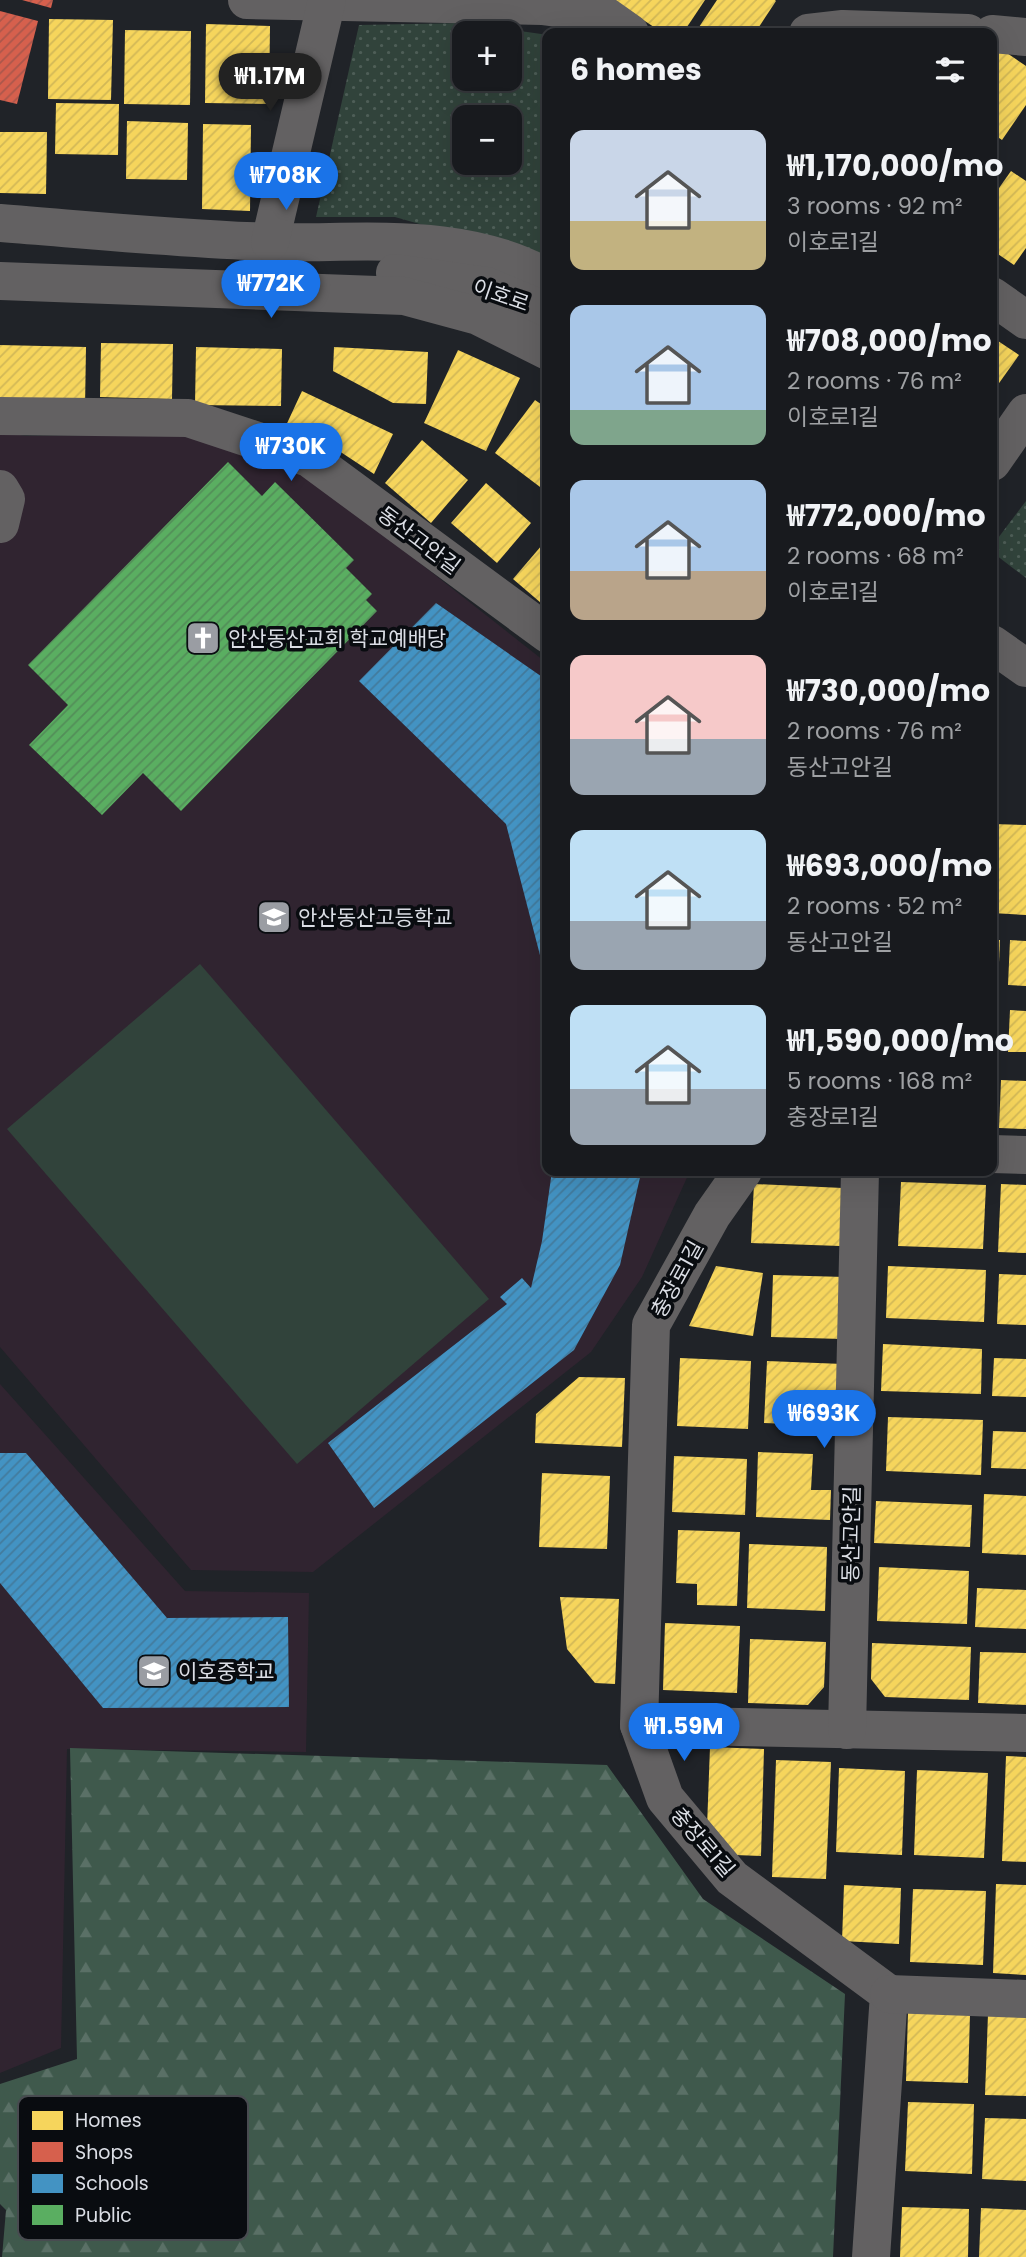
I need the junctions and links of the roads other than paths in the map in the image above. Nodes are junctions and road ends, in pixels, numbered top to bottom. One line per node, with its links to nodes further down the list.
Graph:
1 (247, 0): 2 (street)
2 (327, 2): 3 (street); 8 (street)
3 (542, 3): 4 (street)
4 (623, 28)
5 (997, 34): 6 (street)
6 (1026, 37)
7 (0, 223): 8 (street)
8 (270, 242): 10 (street)
9 (0, 255): 13 (street, 이호로)
10 (542, 275)
11 (0, 281): 15 (street)
12 (997, 300): 14 (street)
13 (542, 309)
14 (1026, 320)
15 (542, 348)
16 (1026, 413): 18 (street)
17 (0, 416): 21 (street, 동산고안길)
18 (997, 455)
19 (0, 489): 20 (street)
20 (0, 524)
21 (542, 630)
22 (997, 648): 23 (street)
23 (1026, 668)
24 (997, 1154): 25 (street)
25 (1026, 1155)
26 (739, 1176): 28 (street, 충장로1길)
27 (860, 1176): 29 (street, 동산고안길)
28 (639, 1725): 29 (street); 31 (street, 충장로1길)
29 (847, 1730): 30 (street)
30 (1026, 1733)
31 (889, 1994): 32 (street); 33 (street)
32 (1026, 1999)
33 (871, 2257)

